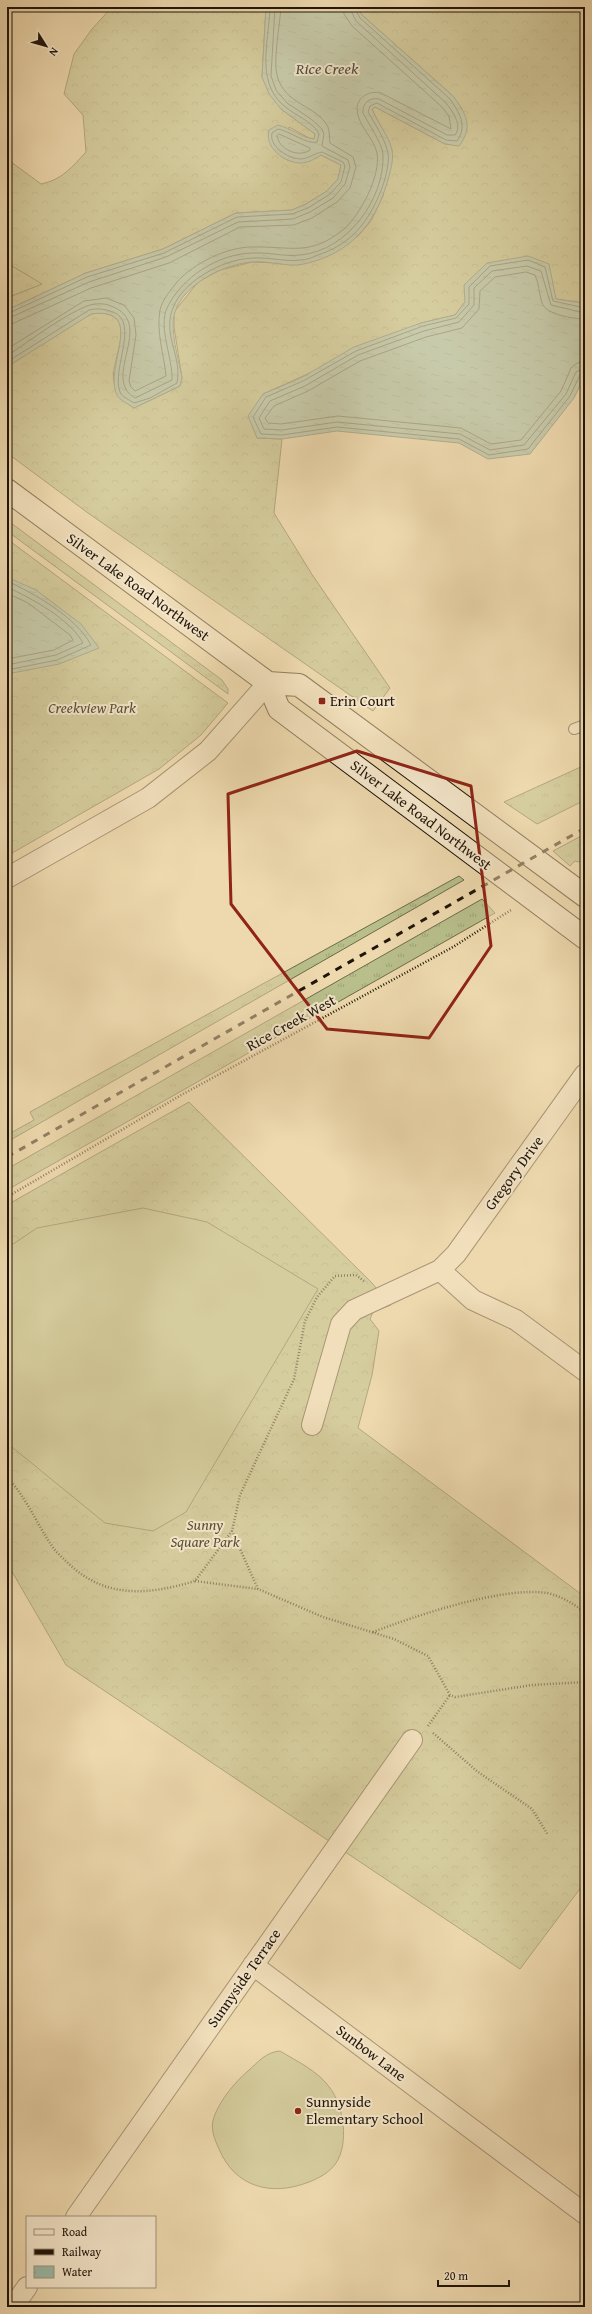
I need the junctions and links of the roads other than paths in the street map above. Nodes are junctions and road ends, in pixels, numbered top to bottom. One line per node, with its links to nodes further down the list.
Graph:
1 (7, 490): 2 (main road, Silver Lake Road Northwest)
2 (268, 683): 5 (street); 6 (main road, Silver Lake Road Northwest); 7 (main road, Silver Lake Road Northwest)
3 (585, 725): 4 (lane)
4 (574, 729)
5 (7, 878)
6 (585, 896)
7 (585, 938)
8 (585, 1074): 9 (street, Gregory Drive)
9 (440, 1270): 10 (street); 11 (street, Gregory Drive)
10 (585, 1372)
11 (312, 1425)
12 (419, 1734): 13 (street, Sunnyside Terrace)
13 (253, 1965): 14 (street, Sunbow Lane); 15 (street, Sunnyside Terrace)
14 (585, 2214)
15 (77, 2216)
16 (26, 2288): 17 (street)
17 (13, 2307)

